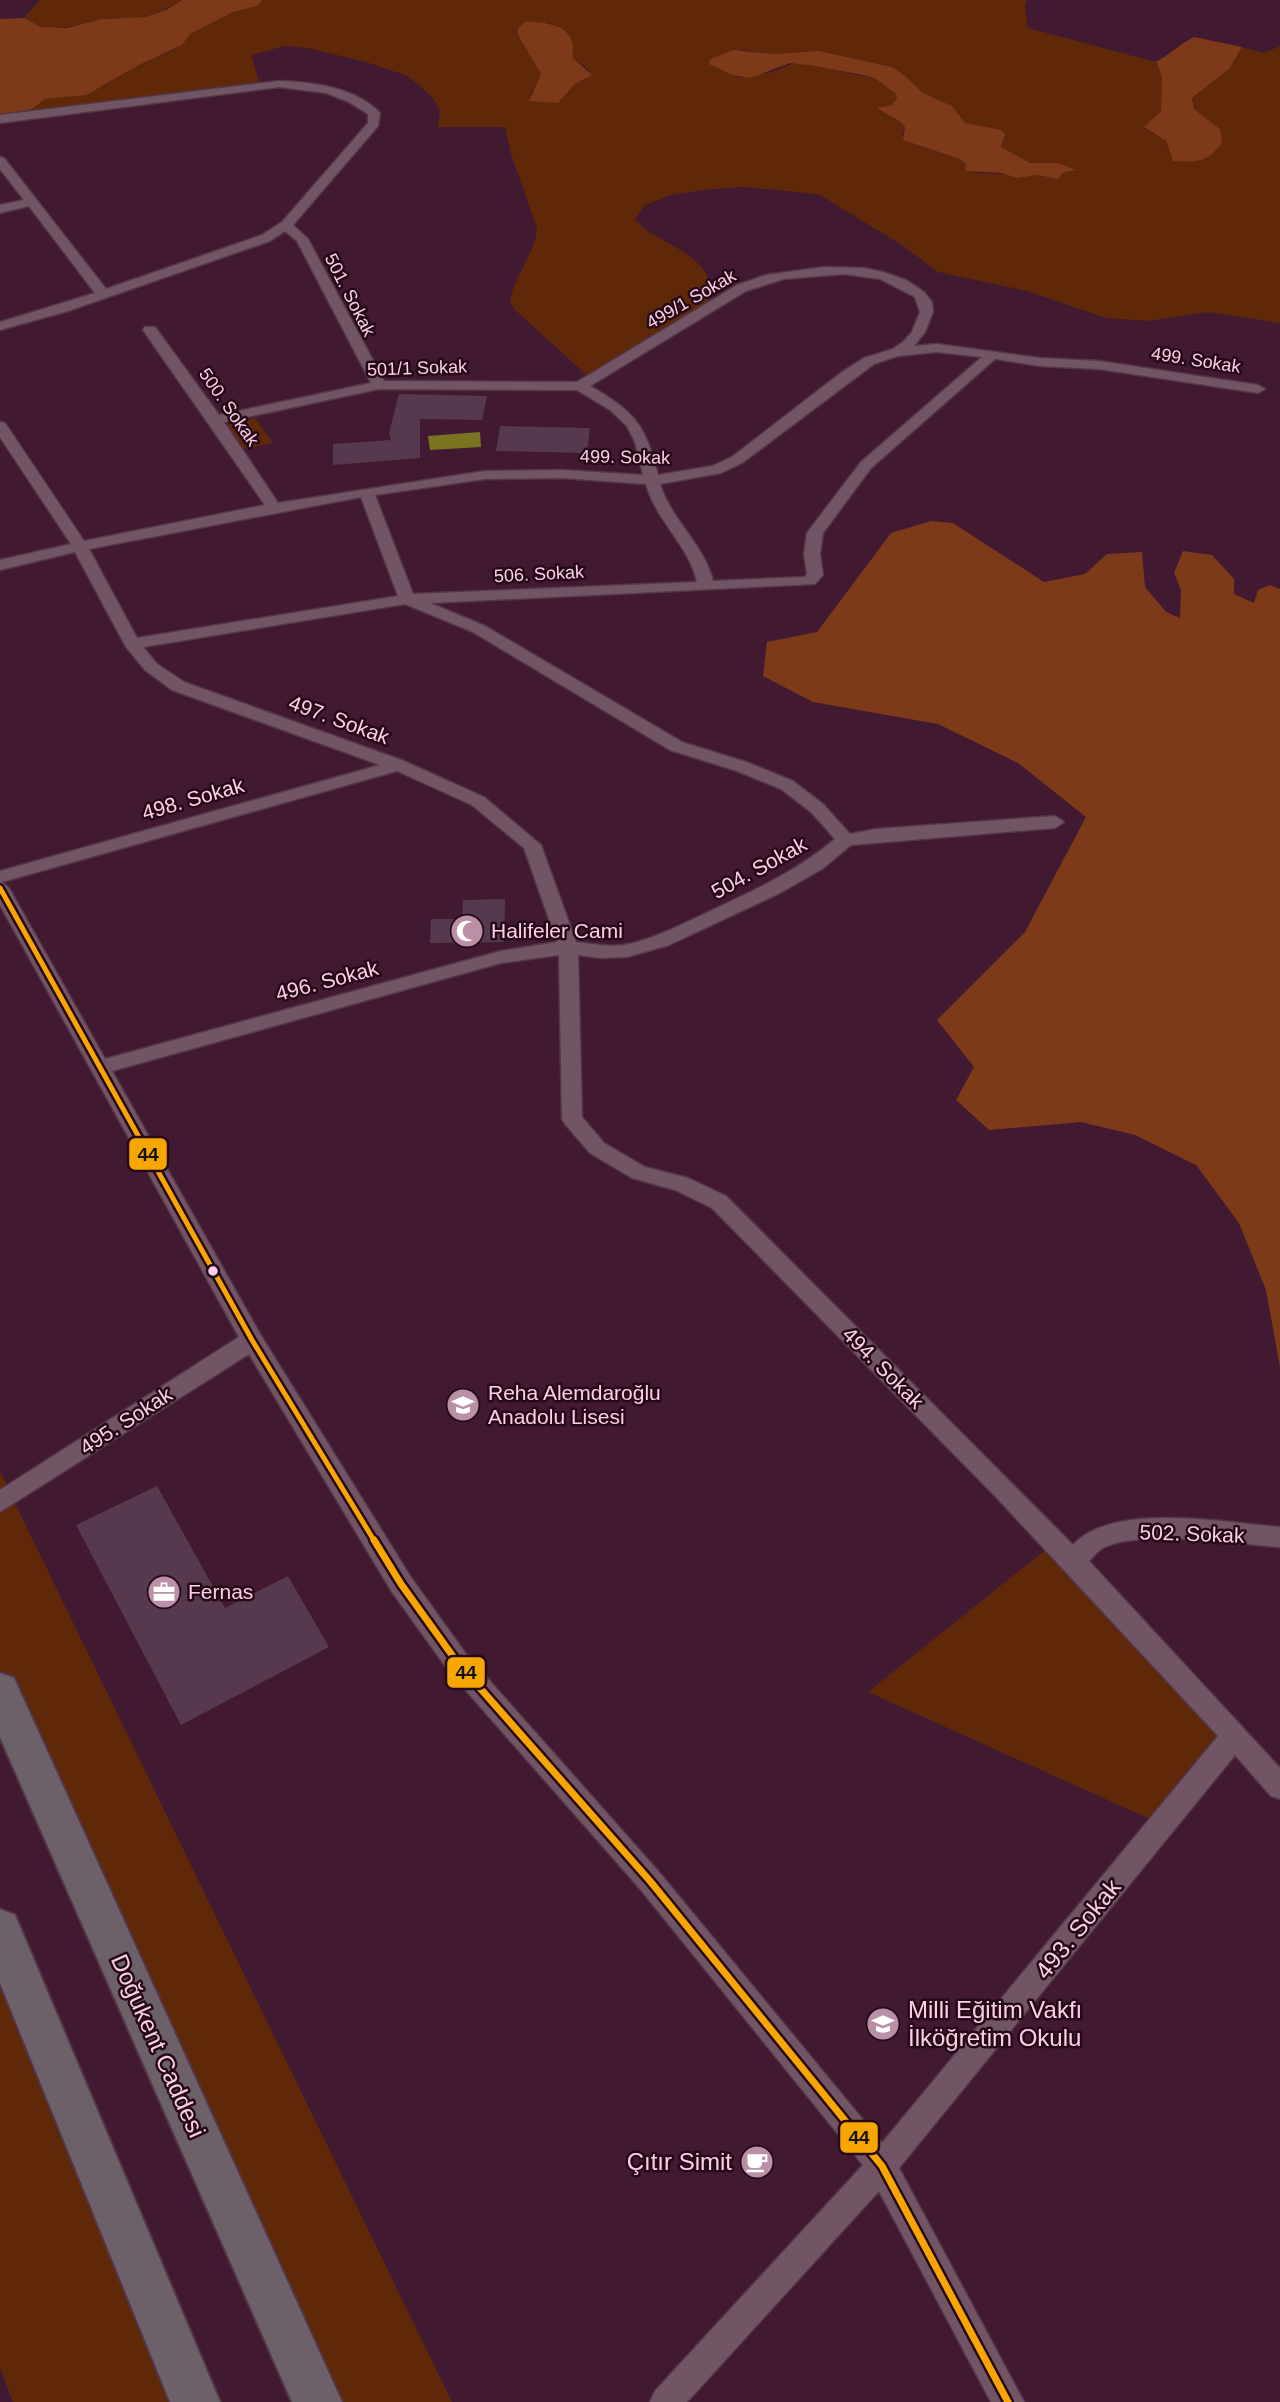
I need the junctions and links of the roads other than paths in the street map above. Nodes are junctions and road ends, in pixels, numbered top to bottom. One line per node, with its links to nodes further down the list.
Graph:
1 (0, 119): 5 (street)
2 (0, 161): 3 (street)
3 (31, 202): 4 (street); 6 (street)
4 (0, 209)
5 (286, 225): 6 (street); 11 (street, 501. Sokak)
6 (102, 293): 7 (street)
7 (0, 326)
8 (150, 330): 14 (street, 500. Sokak)
9 (896, 352): 10 (street, 499. Sokak); 12 (street, 499/1 Sokak); 16 (street, 499. Sokak)
10 (992, 355): 13 (street, 499. Sokak); 21 (street, 506. Sokak)
11 (379, 385): 12 (street, 501/1 Sokak); 14 (street, 501/1 Sokak)
12 (580, 386): 16 (street)
13 (1258, 389)
14 (215, 420): 18 (street, 500. Sokak)
15 (0, 426): 19 (street, 497. Sokak)
16 (651, 480): 17 (street, 499. Sokak); 21 (street)
17 (366, 492): 18 (street, 499. Sokak); 22 (street)
18 (274, 508): 19 (street, 499. Sokak)
19 (80, 546): 20 (street, 499. Sokak); 23 (street, 497. Sokak)
20 (0, 565)
21 (706, 586): 22 (street, 506. Sokak)
22 (407, 599): 23 (street, 506. Sokak); 26 (street)
23 (132, 644): 24 (street, 497. Sokak)
24 (398, 765): 27 (street, 498. Sokak); 29 (street, 497. Sokak)
25 (1055, 822): 26 (street)
26 (846, 840): 29 (street, 504. Sokak)
27 (0, 877)
28 (0, 888): 30 (street)
29 (568, 947): 30 (street, 496. Sokak); 34 (street, 494. Sokak)
30 (100, 1068): 31 (street)
31 (252, 1340): 32 (street, 495. Sokak); 39 (street)
32 (0, 1502)
33 (1280, 1537): 34 (street, 502. Sokak)
34 (1073, 1563): 36 (street, 494. Sokak)
35 (0, 1691): 41 (main road, Doğukent Caddesi)
36 (1235, 1735): 37 (street, 494. Sokak); 39 (street, 493. Sokak)
37 (1280, 1787)
38 (0, 1930): 40 (main road)
39 (883, 2166): 42 (street, 493. Sokak); 43 (street)
40 (195, 2402)
41 (317, 2402)
42 (666, 2402)
43 (1008, 2402)

